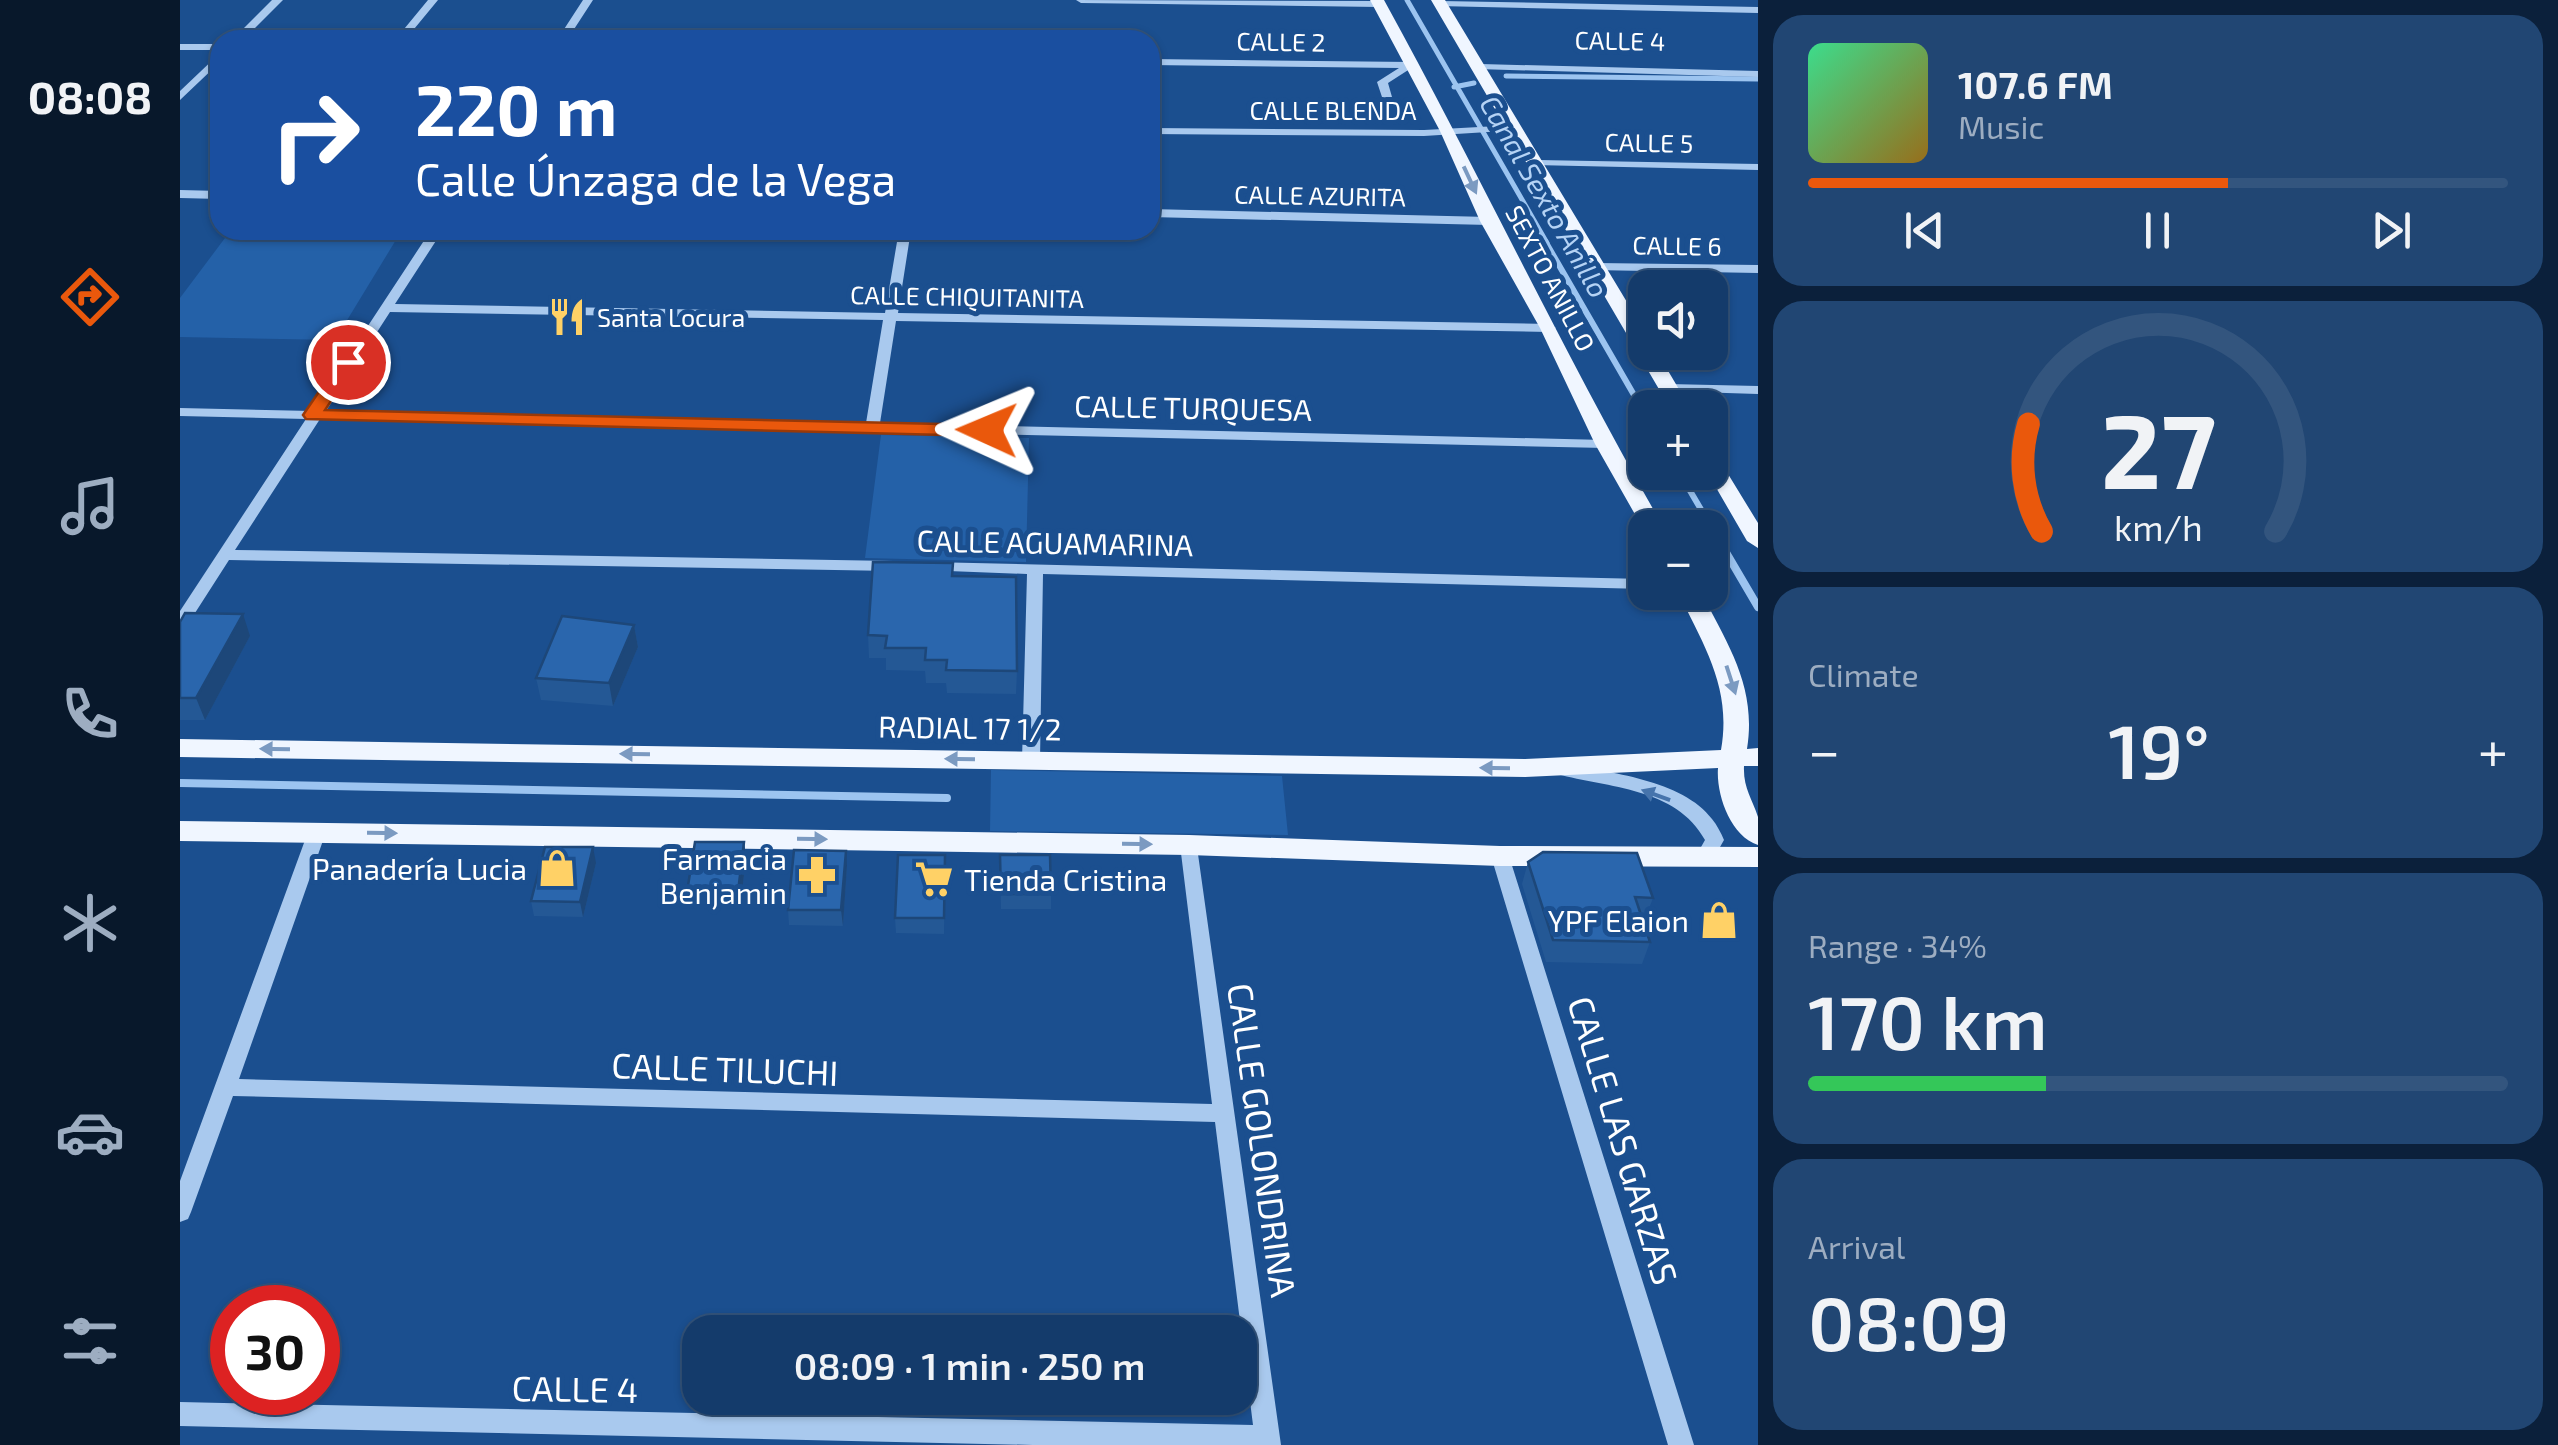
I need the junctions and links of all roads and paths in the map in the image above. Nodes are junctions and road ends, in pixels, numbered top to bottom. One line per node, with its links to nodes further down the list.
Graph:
1 (278, 0): 8 (street)
2 (433, 0): 9 (street)
3 (588, 0): 10 (street)
4 (1081, 0): 5 (street)
5 (1378, 2): 14 (main road, SEXTO ANILLO)
6 (1439, 2): 7 (street); 16 (main road, SEXTO ANILLO)
7 (1758, 10)
8 (246, 30)
9 (408, 30)
10 (568, 30)
11 (180, 47): 12 (street)
12 (210, 48)
13 (1160, 62): 14 (street, CALLE 2)
14 (1411, 65): 19 (street); 21 (main road, SEXTO ANILLO)
15 (210, 66): 18 (street)
16 (1481, 67): 17 (street, CALLE 4); 20 (main road, SEXTO ANILLO)
17 (1758, 74)
18 (180, 97)
19 (1386, 97)
20 (1507, 128): 21 (street, CALLE BLENDA); 23 (main road, SEXTO ANILLO)
21 (1456, 130): 22 (street, CALLE BLENDA); 28 (main road, SEXTO ANILLO, one-way to 28)
22 (1160, 131)
23 (1538, 163): 24 (street, CALLE 5); 31 (main road, SEXTO ANILLO)
24 (1758, 167)
25 (180, 194): 26 (street)
26 (210, 195)
27 (1160, 214): 28 (street, CALLE AZURITA)
28 (1489, 221): 36 (main road, SEXTO ANILLO)
29 (429, 240): 33 (street)
30 (903, 240): 34 (street)
31 (1596, 266): 32 (street, CALLE 6); 35 (main road, SEXTO ANILLO)
32 (1758, 269)
33 (384, 308): 34 (street, CALLE CHIQUITANITA); 41 (street)
34 (890, 317): 36 (street, CALLE CHIQUITANITA); 42 (street)
35 (1628, 320)
36 (1550, 328): 43 (main road, SEXTO ANILLO)
37 (1658, 370): 38 (main road, SEXTO ANILLO)
38 (1668, 388): 39 (street)
39 (1758, 390)
40 (180, 412): 41 (street, CALLE TURQUESA)
41 (312, 415): 42 (street, CALLE TURQUESA); 47 (street)
42 (872, 428): 43 (street, CALLE TURQUESA)
43 (1605, 444): 45 (main road, SEXTO ANILLO)
44 (1728, 490): 46 (main road)
45 (1642, 510)
46 (1758, 541)
47 (224, 555): 48 (street, CALLE AGUAMARINA); 51 (street)
48 (1035, 568): 49 (street, CALLE AGUAMARINA); 54 (street)
49 (1628, 584)
50 (1697, 610): 53 (main road, one-way to 53)
51 (180, 624)
52 (180, 748): 54 (main road, RADIAL 17 1/2, one-way to 52)
53 (1745, 759): 55 (main road, RADIAL 17 1/2); 58 (main road)
54 (1031, 760): 55 (main road, RADIAL 17 1/2, one-way to 54)
55 (1552, 767): 61 (street, one-way to 55)
56 (180, 831): 57 (main road)
57 (317, 832): 59 (main road, one-way to 59); 63 (street)
58 (1758, 836)
59 (1189, 845): 60 (main road); 64 (street, CALLE GOLONDRINA)
60 (1500, 856): 61 (main road); 68 (street, CALLE LAS GARZAS)
61 (1705, 856): 62 (main road)
62 (1758, 856)
63 (225, 1087): 64 (street, CALLE TILUCHI); 65 (street)
64 (1222, 1114): 67 (street, CALLE GOLONDRINA)
65 (180, 1212)
66 (180, 1414): 67 (street, CALLE 4)
67 (1268, 1442)
68 (1681, 1445)

